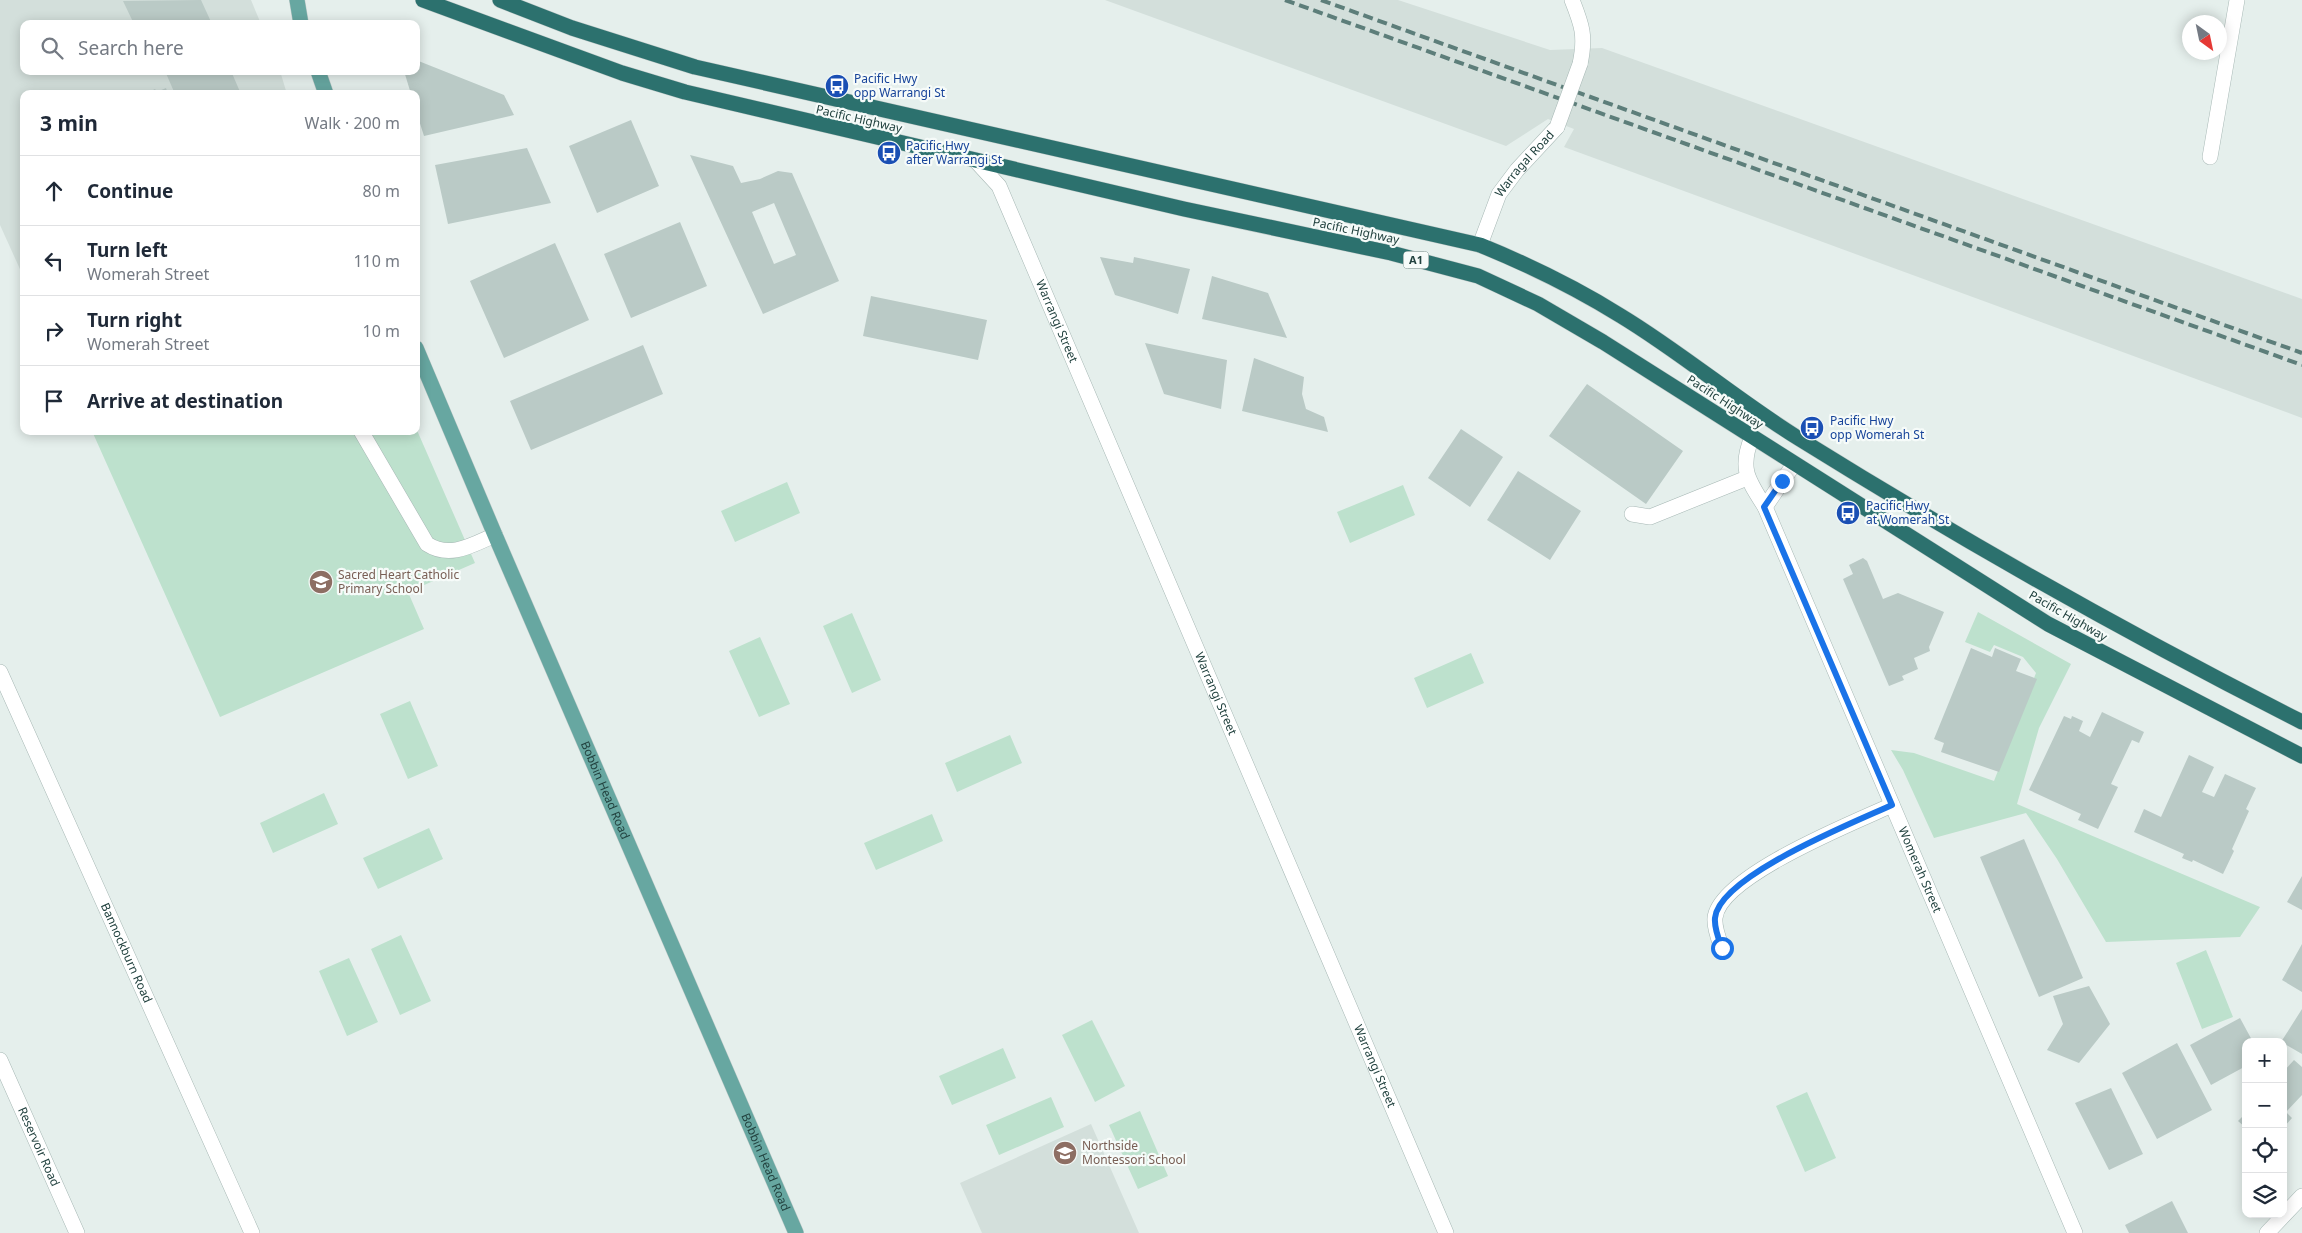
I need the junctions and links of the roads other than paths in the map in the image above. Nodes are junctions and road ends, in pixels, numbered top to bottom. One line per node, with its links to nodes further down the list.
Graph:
1 (297, 0): 6 (main road)
2 (423, 0): 10 (highway, Pacific Highway / A1)
3 (500, 0): 11 (highway, Pacific Highway / A1)
4 (1572, 0): 11 (street, Warragal Road, bridge)
5 (2237, 0): 9 (street)
6 (300, 20)
7 (319, 75): 8 (main road)
8 (325, 90)
9 (2210, 157)
10 (976, 161): 14 (highway, Pacific Highway / A1); 30 (street, Warrangi Street)
11 (1480, 245): 21 (highway, Pacific Highway / A1)
12 (420, 357): 19 (main road, Bobbin Head Road)
13 (364, 435): 19 (street)
14 (1752, 437): 15 (highway, Pacific Highway / A1); 16 (street)
15 (1794, 464): 17 (street); 22 (highway, Pacific Highway / A1)
16 (1747, 478): 17 (street, Womerah Street); 18 (street)
17 (1764, 507): 23 (street, Womerah Street)
18 (1632, 514)
19 (495, 535): 29 (main road, Bobbin Head Road)
20 (0, 672): 28 (street, Bannockburn Road)
21 (2302, 722)
22 (2302, 756)
23 (1892, 805): 24 (street); 31 (street, Womerah Street)
24 (1722, 948)
25 (0, 1060): 27 (street, Reservoir Road)
26 (2302, 1196): 32 (street)
27 (77, 1233)
28 (252, 1233)
29 (796, 1233)
30 (1446, 1233)
31 (2075, 1233)
32 (2267, 1233)

